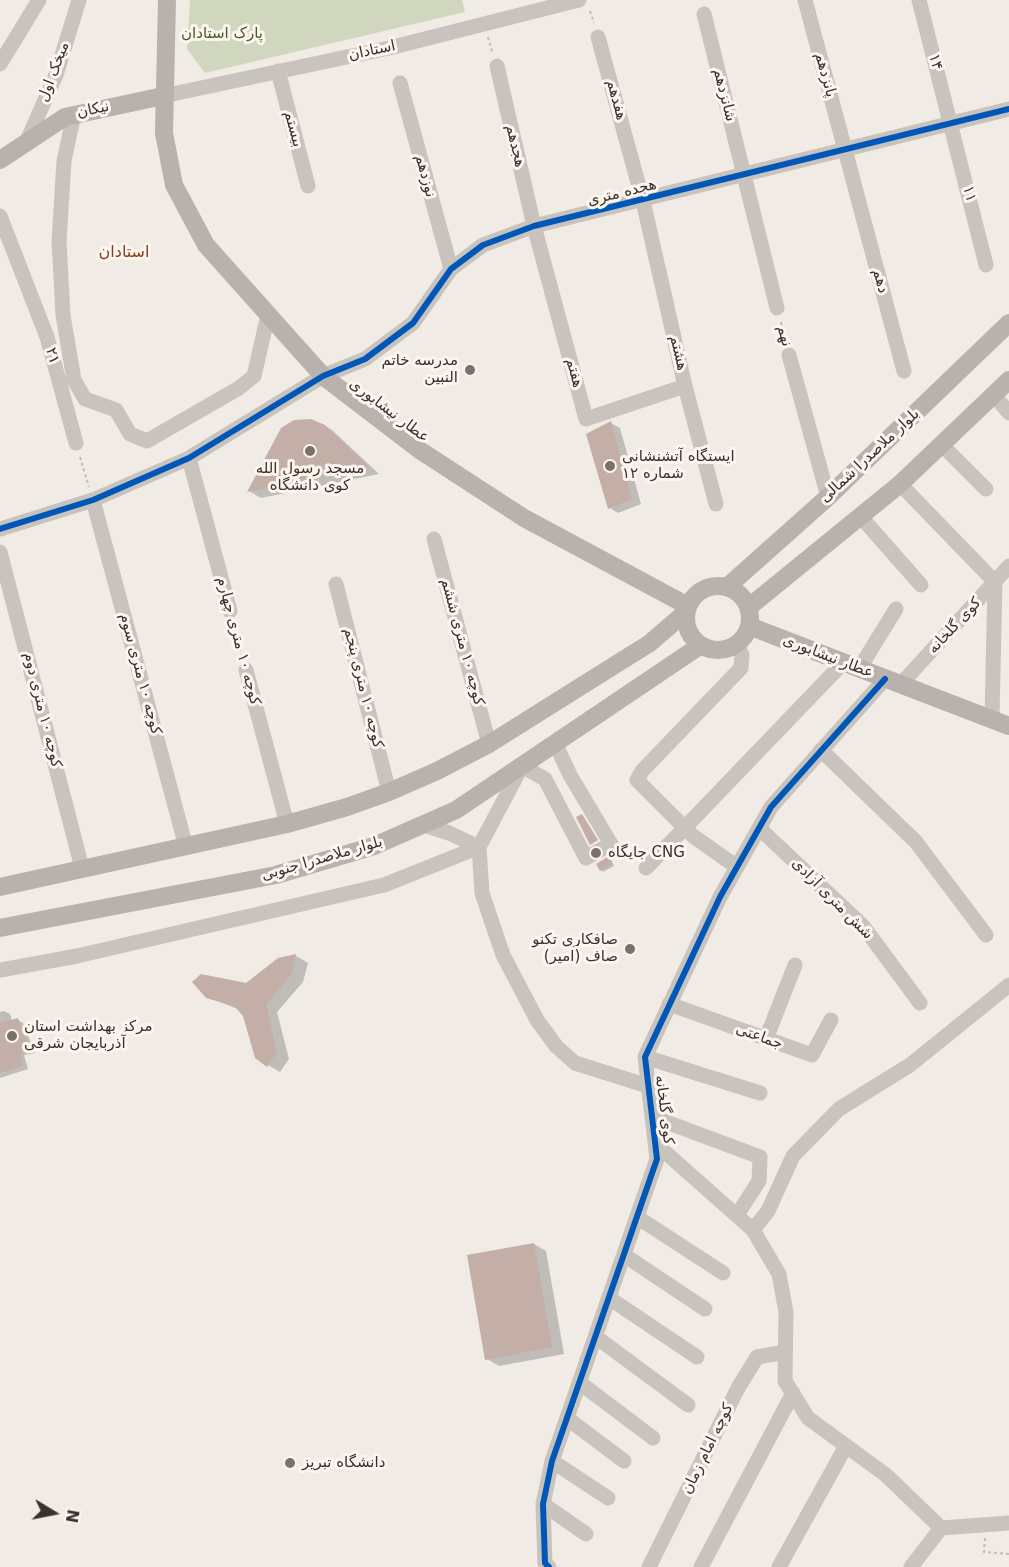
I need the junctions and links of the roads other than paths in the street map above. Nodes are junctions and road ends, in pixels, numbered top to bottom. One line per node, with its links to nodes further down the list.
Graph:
1 (39, 0): 10 (street)
2 (79, 0): 18 (street, میخک اول)
3 (167, 0): 14 (main road, عطار نیشابوری)
4 (805, 0): 19 (street, پانزدهم)
5 (919, 0): 17 (street, ۱۴)
6 (584, 5): 7 (street, استادان)
7 (522, 7): 12 (street, استادان)
8 (704, 14): 21 (street, شانزدهم)
9 (598, 37): 23 (street, هفدهم)
10 (0, 64)
11 (496, 66): 25 (street, هجدهم)
12 (278, 71): 14 (street, استادان); 22 (street, بیستم)
13 (400, 83): 27 (street, نوزدهم)
14 (164, 96): 16 (main road, نیکان); 29 (main road, عطار نیشابوری)
15 (1009, 109): 17 (street, هجده متری)
16 (74, 114): 18 (main road, نیکان); 29 (street)
17 (952, 123): 19 (street, هجده متری); 26 (street, ۱۱)
18 (26, 143): 20 (main road, نیکان)
19 (846, 150): 21 (street, هجده متری); 32 (street, دهم)
20 (0, 160)
21 (745, 175): 23 (street, هجده متری); 28 (street, نهم)
22 (308, 186)
23 (644, 201): 25 (street, هجده متری); 35 (street, هشتم)
24 (0, 216): 38 (street, ۲۱)
25 (534, 226): 27 (street, هجده متری); 35 (street, هفتم)
26 (986, 265)
27 (451, 269): 33 (street, هجده متری)
28 (777, 308)
29 (268, 315): 33 (main road, عطار نیشابوری)
30 (1009, 323): 43 (main road, بلوار ملاصدرا شمالی)
31 (789, 355): 43 (street, نهم)
32 (904, 371)
33 (323, 376): 40 (street, هجده متری); 56 (main road, عطار نیشابوری)
34 (1009, 380): 36 (main road)
35 (685, 386): 45 (street, هشتم)
36 (994, 394): 37 (street); 39 (main road)
37 (1009, 413)
38 (76, 443)
39 (942, 445): 41 (main road); 42 (street)
40 (189, 458): 44 (street, هجده متری); 58 (street, کوچه ۱۰ متری چهارم)
41 (900, 484): 46 (main road); 51 (street)
42 (986, 489)
43 (828, 497): 54 (main road, بلوار ملاصدرا شمالی)
44 (93, 501): 47 (street, هجده متری); 76 (street, کوچه ۱۰ متری سوم)
45 (716, 504)
46 (861, 517): 53 (street); 55 (main road)
47 (0, 529)
48 (434, 539): 68 (street, کوچه ۱۰ متری ششم)
49 (0, 552): 79 (street, کوچه ۱۰ متری دوم)
50 (1009, 566): 51 (street, کوی گلخانه)
51 (995, 582): 64 (street, کوی گلخانه); 65 (street)
52 (336, 584): 71 (street, کوچه ۱۰ متری پنجم)
53 (921, 585)
54 (727, 587): 55 (main road); 56 (main road)
55 (749, 607): 59 (main road)
56 (687, 609): 61 (main road); 68 (main road)
57 (896, 609): 62 (street)
58 (230, 610)
59 (749, 626): 60 (main road); 62 (main road, عطار نیشابوری)
60 (737, 644): 61 (main road); 74 (street)
61 (700, 645): 67 (main road, بلوار ملاصدرا جنوبی)
62 (851, 666): 64 (main road, عطار نیشابوری); 74 (street)
63 (246, 670): 72 (street, کوچه ۱۰ متری چهارم)
64 (892, 682): 65 (main road, عطار نیشابوری); 69 (street, کوی گلخانه)
65 (992, 717): 66 (main road, عطار نیشابوری)
66 (1009, 726)
67 (555, 743): 70 (main road, بلوار ملاصدرا جنوبی); 70 (street)
68 (489, 744): 71 (main road)
69 (821, 750): 75 (street, کوی گلخانه); 83 (street)
70 (522, 766): 73 (main road, بلوار ملاصدرا جنوبی); 77 (street)
71 (389, 792): 72 (main road)
72 (287, 824): 76 (main road)
73 (424, 825): 77 (street); 82 (main road, بلوار ملاصدرا جنوبی)
74 (685, 827): 78 (street); 80 (street)
75 (759, 828): 78 (street, کوی گلخانه); 87 (street, شش متری آزادی)
76 (186, 847): 79 (main road)
77 (479, 847): 85 (street); 92 (street)
78 (737, 867): 88 (street, کوی گلخانه)
79 (82, 868): 81 (main road)
80 (646, 868)
81 (0, 887)
82 (0, 928)
83 (987, 935)
84 (795, 964): 90 (street)
85 (0, 970)
86 (1009, 985): 98 (street)
87 (920, 1003)
88 (669, 1004): 90 (street, جماعتی); 91 (street, کوی گلخانه)
89 (831, 1020): 90 (street, جماعتی)
90 (766, 1039)
91 (645, 1056): 92 (street, کوی گلخانه); 93 (street)
92 (648, 1086): 94 (street, کوی گلخانه)
93 (760, 1094)
94 (653, 1117): 95 (street, کوی گلخانه); 96 (street)
95 (656, 1144): 96 (street); 97 (street, کوی گلخانه)
96 (737, 1215): 98 (street)
97 (637, 1217): 99 (street, کوی گلخانه); 100 (street)
98 (753, 1230): 104 (street)
99 (624, 1255): 101 (street, کوی گلخانه); 102 (street)
100 (723, 1273)
101 (609, 1298): 103 (street, کوی گلخانه); 105 (street)
102 (705, 1309)
103 (596, 1337): 106 (street, کوی گلخانه); 108 (street)
104 (785, 1352): 107 (street); 120 (street, کوچه امام زمان)
105 (697, 1358)
106 (580, 1383): 109 (street, کوی گلخانه); 110 (street)
107 (793, 1393): 111 (street); 121 (street)
108 (688, 1405)
109 (568, 1419): 112 (street, کوی گلخانه); 113 (street)
110 (653, 1438)
111 (846, 1446): 117 (street); 122 (street)
112 (552, 1461): 114 (street); 115 (street, کوی گلخانه)
113 (624, 1461)
114 (608, 1498)
115 (543, 1504): 118 (street); 119 (street, کوی گلخانه)
116 (1009, 1522): 117 (street)
117 (941, 1528): 123 (street)
118 (586, 1534)
119 (547, 1565)
120 (649, 1567)
121 (701, 1567)
122 (779, 1567)
123 (911, 1567)

